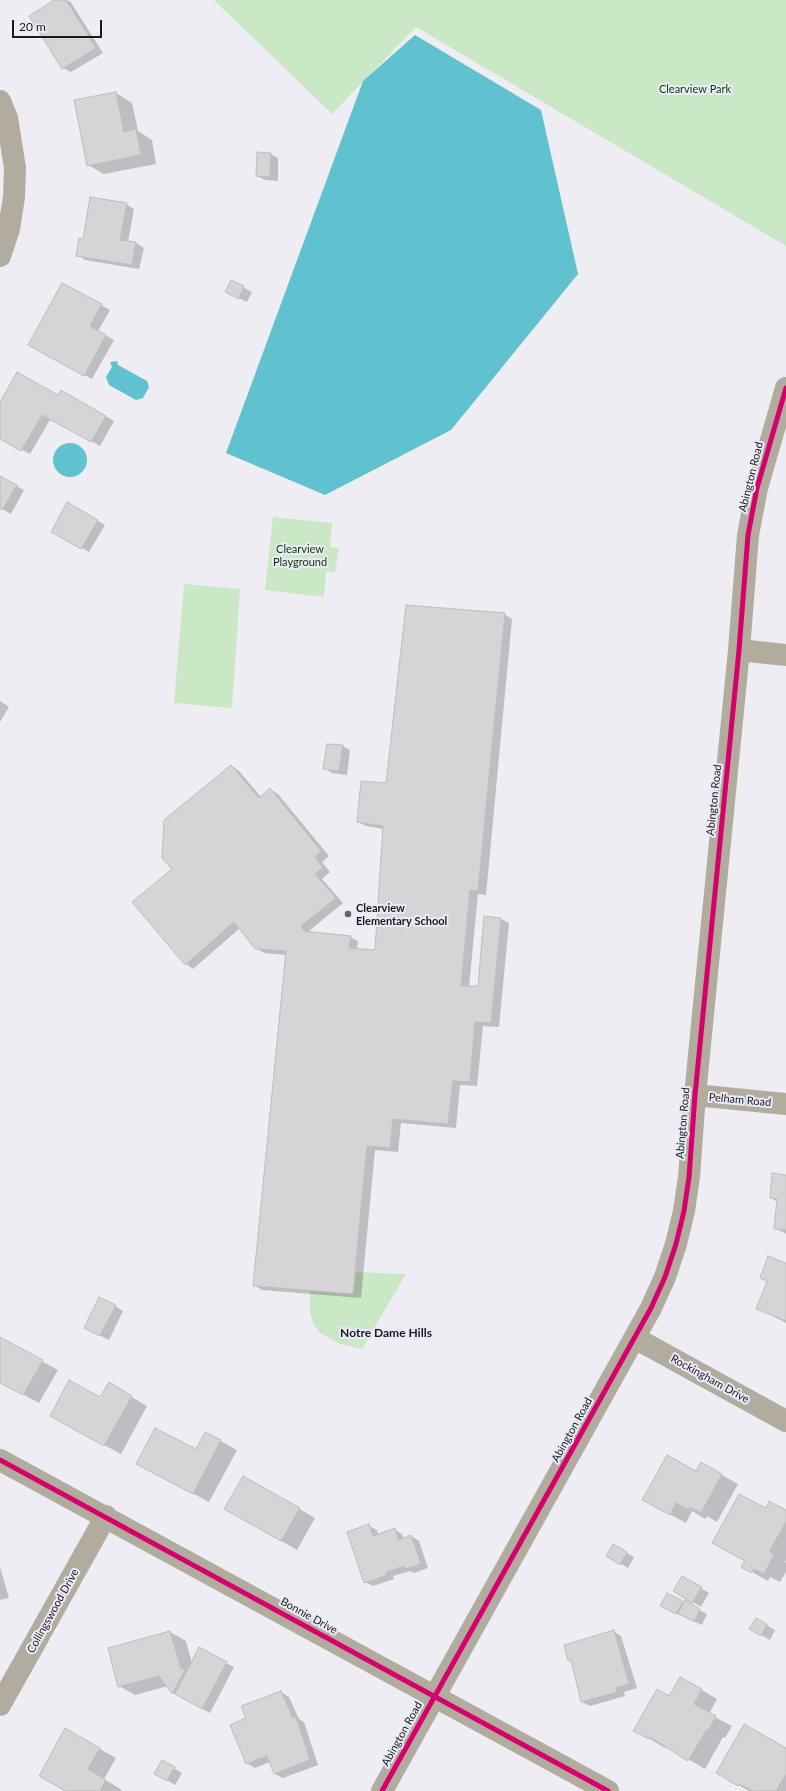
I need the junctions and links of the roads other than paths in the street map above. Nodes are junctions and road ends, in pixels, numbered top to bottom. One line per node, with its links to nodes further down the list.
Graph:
1 (0, 101): 2 (street)
2 (0, 256)
3 (786, 388): 4 (street, Abington Road)
4 (739, 650): 5 (street); 6 (street, Abington Road)
5 (786, 655)
6 (695, 1095): 7 (street, Pelham Road); 8 (street, Abington Road)
7 (786, 1104)
8 (635, 1338): 9 (street, Rockingham Drive); 12 (street, Abington Road)
9 (786, 1421)
10 (0, 1460): 11 (street, Bonnie Drive)
11 (106, 1516): 12 (street, Bonnie Drive); 13 (street, Collingswood Drive)
12 (434, 1697): 14 (street, Abington Road); 15 (street, Bonnie Drive)
13 (0, 1705)
14 (382, 1791)
15 (608, 1791)

